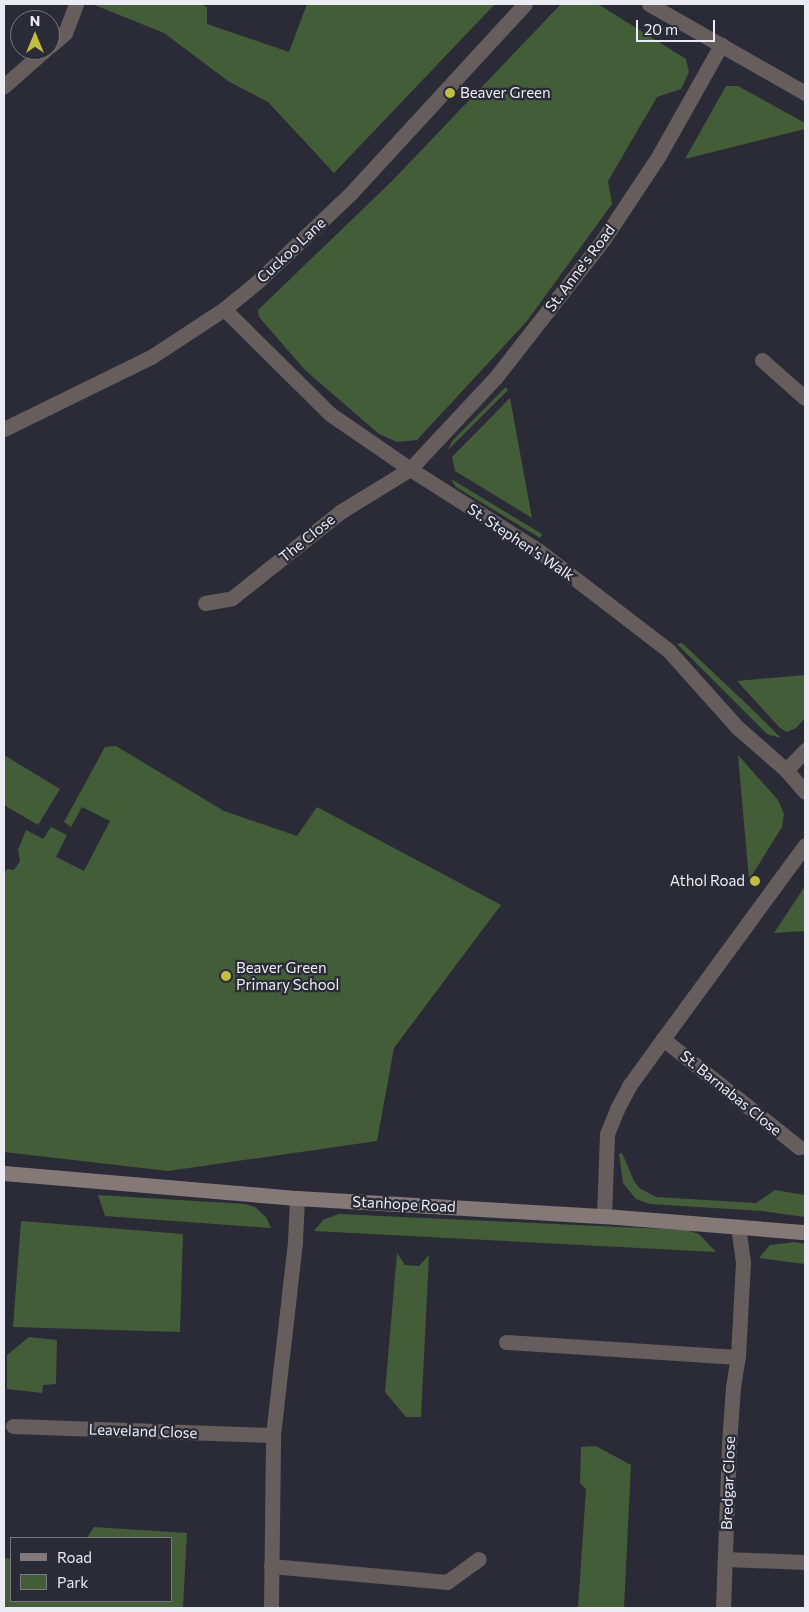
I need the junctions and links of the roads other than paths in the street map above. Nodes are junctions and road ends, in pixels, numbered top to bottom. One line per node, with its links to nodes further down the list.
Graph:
1 (76, 4): 4 (street)
2 (525, 4): 9 (street, Cuckoo Lane)
3 (649, 4): 5 (street)
4 (60, 37)
5 (721, 46): 8 (street); 13 (street, St. Anne's Road)
6 (34, 60): 7 (street)
7 (4, 86)
8 (805, 93)
9 (224, 309): 12 (street, Cuckoo Lane); 13 (street, St. Stephen's Walk)
10 (762, 360): 11 (street)
11 (805, 398)
12 (4, 429)
13 (410, 469): 14 (street, The Close); 16 (street, St. Stephen's Walk)
14 (205, 603)
15 (805, 750): 16 (street)
16 (786, 770): 17 (street, St. Stephen's Walk)
17 (805, 792)
18 (805, 845): 19 (street)
19 (663, 1039): 20 (street, St. Barnabas Close); 23 (street)
20 (799, 1147)
21 (4, 1173): 22 (street, Stanhope Road)
22 (297, 1198): 23 (street, Stanhope Road); 29 (street)
23 (604, 1216): 24 (street, Stanhope Road)
24 (738, 1227): 25 (street, Stanhope Road); 27 (street, Bredgar Close)
25 (805, 1232)
26 (506, 1342): 27 (street)
27 (738, 1357): 31 (street, Bredgar Close)
28 (13, 1426): 29 (street, Leaveland Close)
29 (273, 1435): 33 (street)
30 (479, 1559): 33 (street)
31 (726, 1559): 32 (street); 35 (street, Bredgar Close)
32 (805, 1562)
33 (271, 1566): 34 (street)
34 (271, 1608)
35 (724, 1608)

